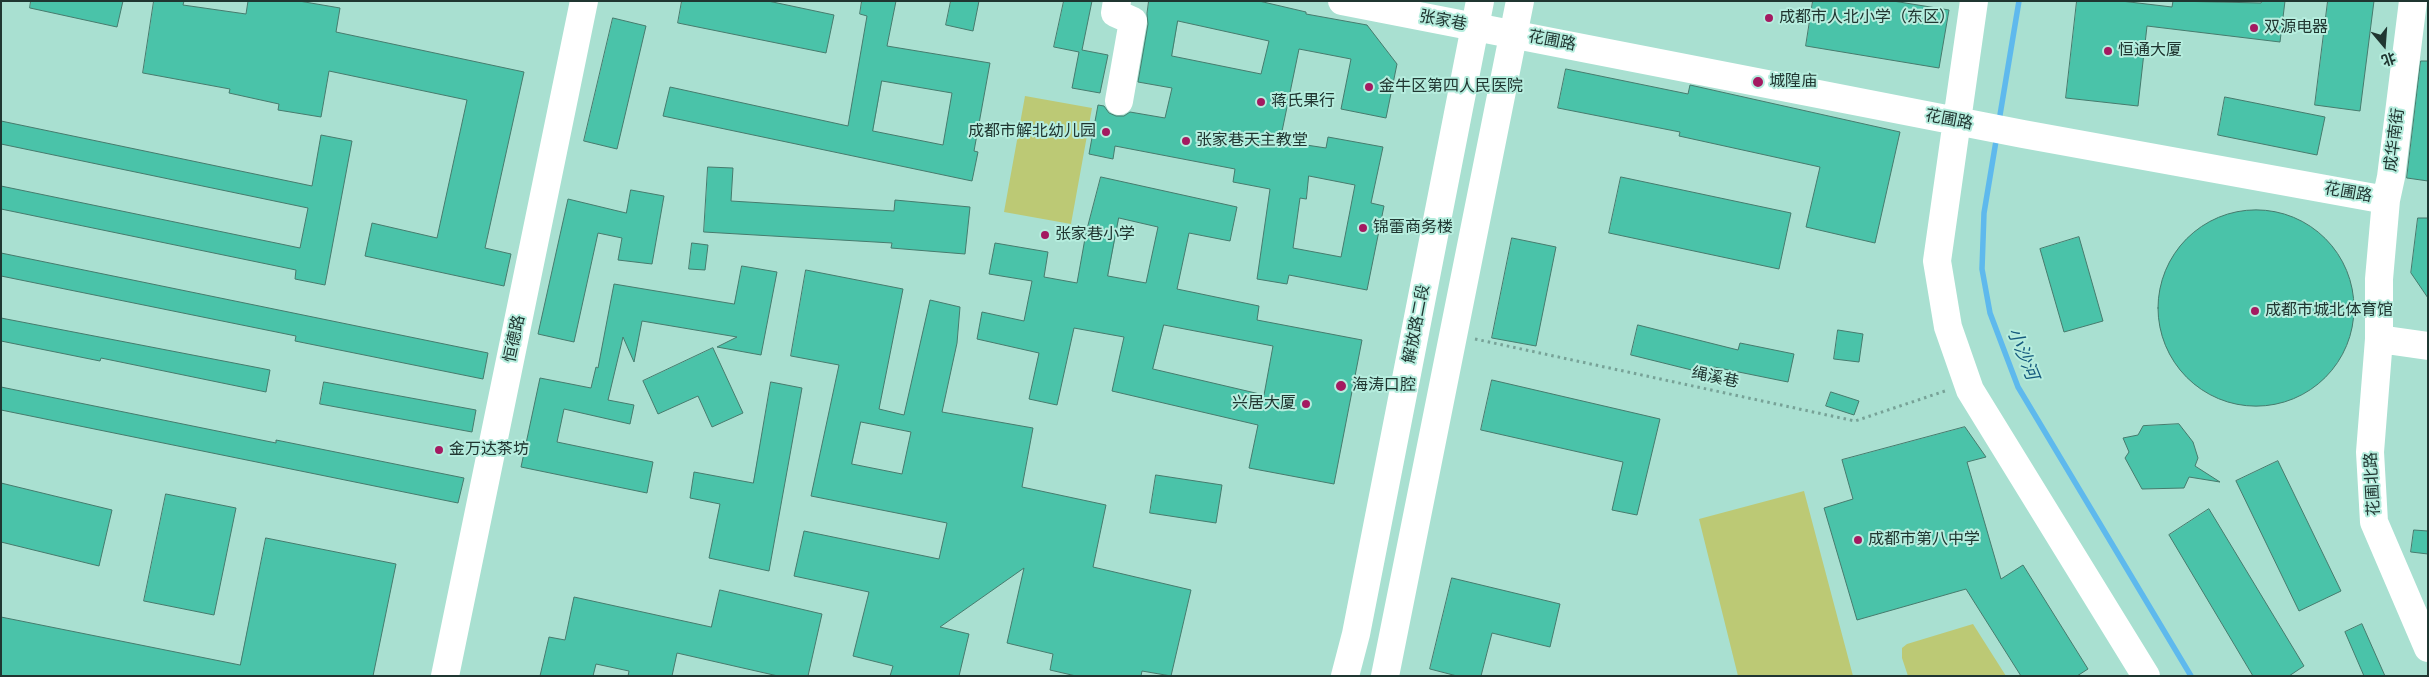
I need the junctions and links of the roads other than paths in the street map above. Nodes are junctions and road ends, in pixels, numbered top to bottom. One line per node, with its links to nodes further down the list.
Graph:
1 (584, 1): 16 (street, 恒德路)
2 (1117, 1): 10 (street)
3 (1342, 1): 8 (street, 张家巷)
4 (1480, 1): 8 (street, 解放路二段)
5 (1520, 1): 9 (street)
6 (1974, 1): 11 (street)
7 (2413, 1): 12 (street, 成华南街)
8 (1475, 28): 9 (street, 张家巷); 17 (street, 解放路二段)
9 (1514, 34): 11 (street, 花圃路); 18 (street)
10 (1119, 101)
11 (1966, 123): 12 (street, 花圃路); 19 (street)
12 (2386, 200): 13 (street, 成华南街)
13 (2379, 339): 14 (street); 15 (street, 花圃北路)
14 (2428, 346)
15 (2428, 648)
16 (445, 676)
17 (1345, 676)
18 (1385, 676)
19 (2146, 676)

